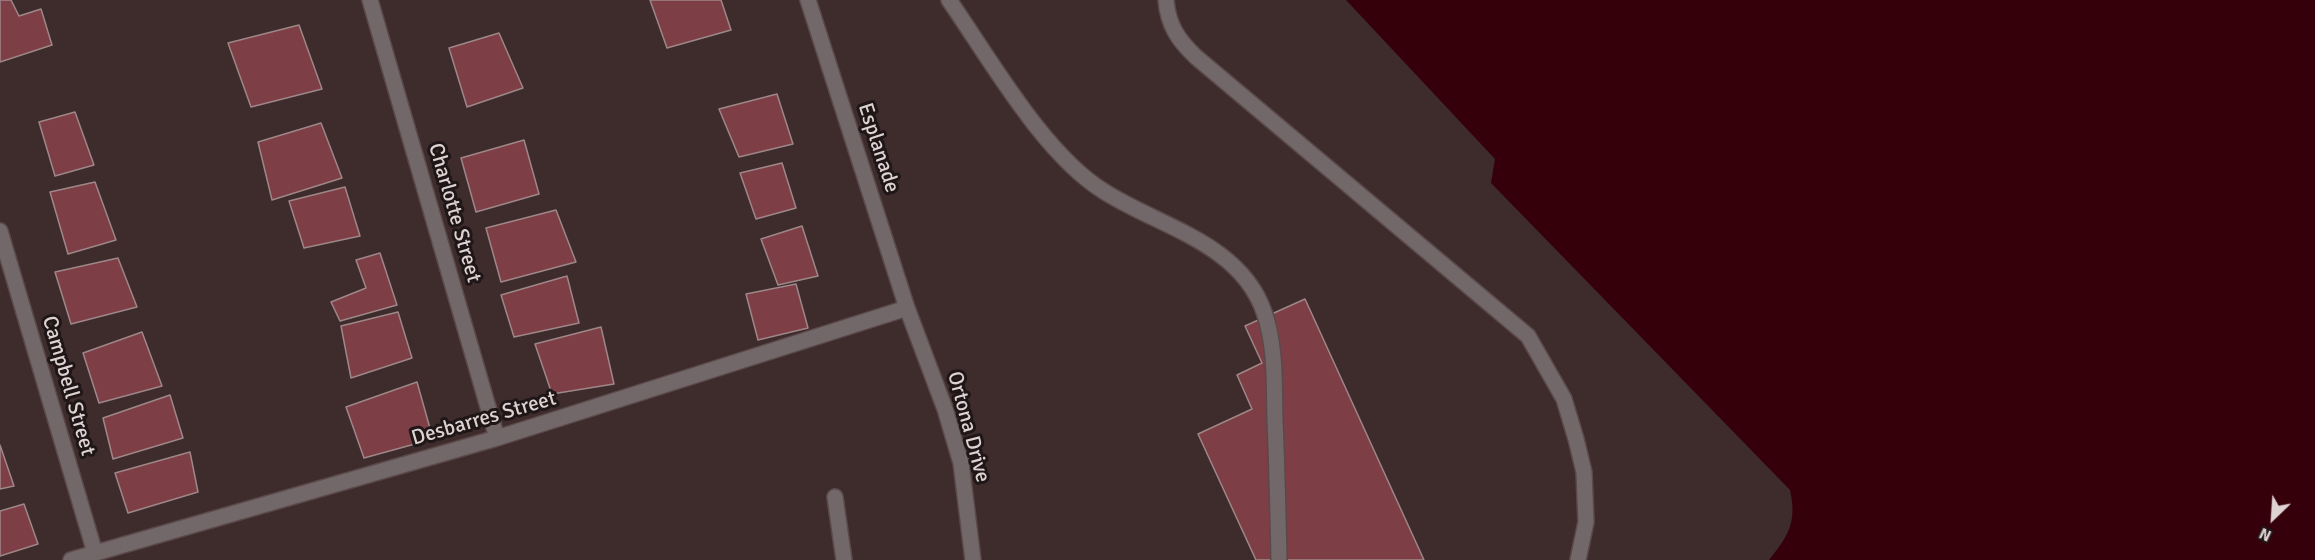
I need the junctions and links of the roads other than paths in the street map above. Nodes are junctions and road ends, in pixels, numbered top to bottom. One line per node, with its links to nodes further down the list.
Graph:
1 (370, 0): 7 (street, Charlotte Street)
2 (808, 0): 6 (street, Esplanade)
3 (949, 0): 13 (street)
4 (1166, 0): 14 (street)
5 (0, 231): 9 (street, Campbell Street)
6 (907, 308): 7 (street, Desbarres Street); 12 (street, Ortona Drive)
7 (497, 438): 9 (street, Desbarres Street)
8 (835, 497): 11 (street)
9 (95, 553): 10 (street, Desbarres Street)
10 (71, 560)
11 (844, 560)
12 (973, 560)
13 (1279, 560)
14 (1578, 560)

